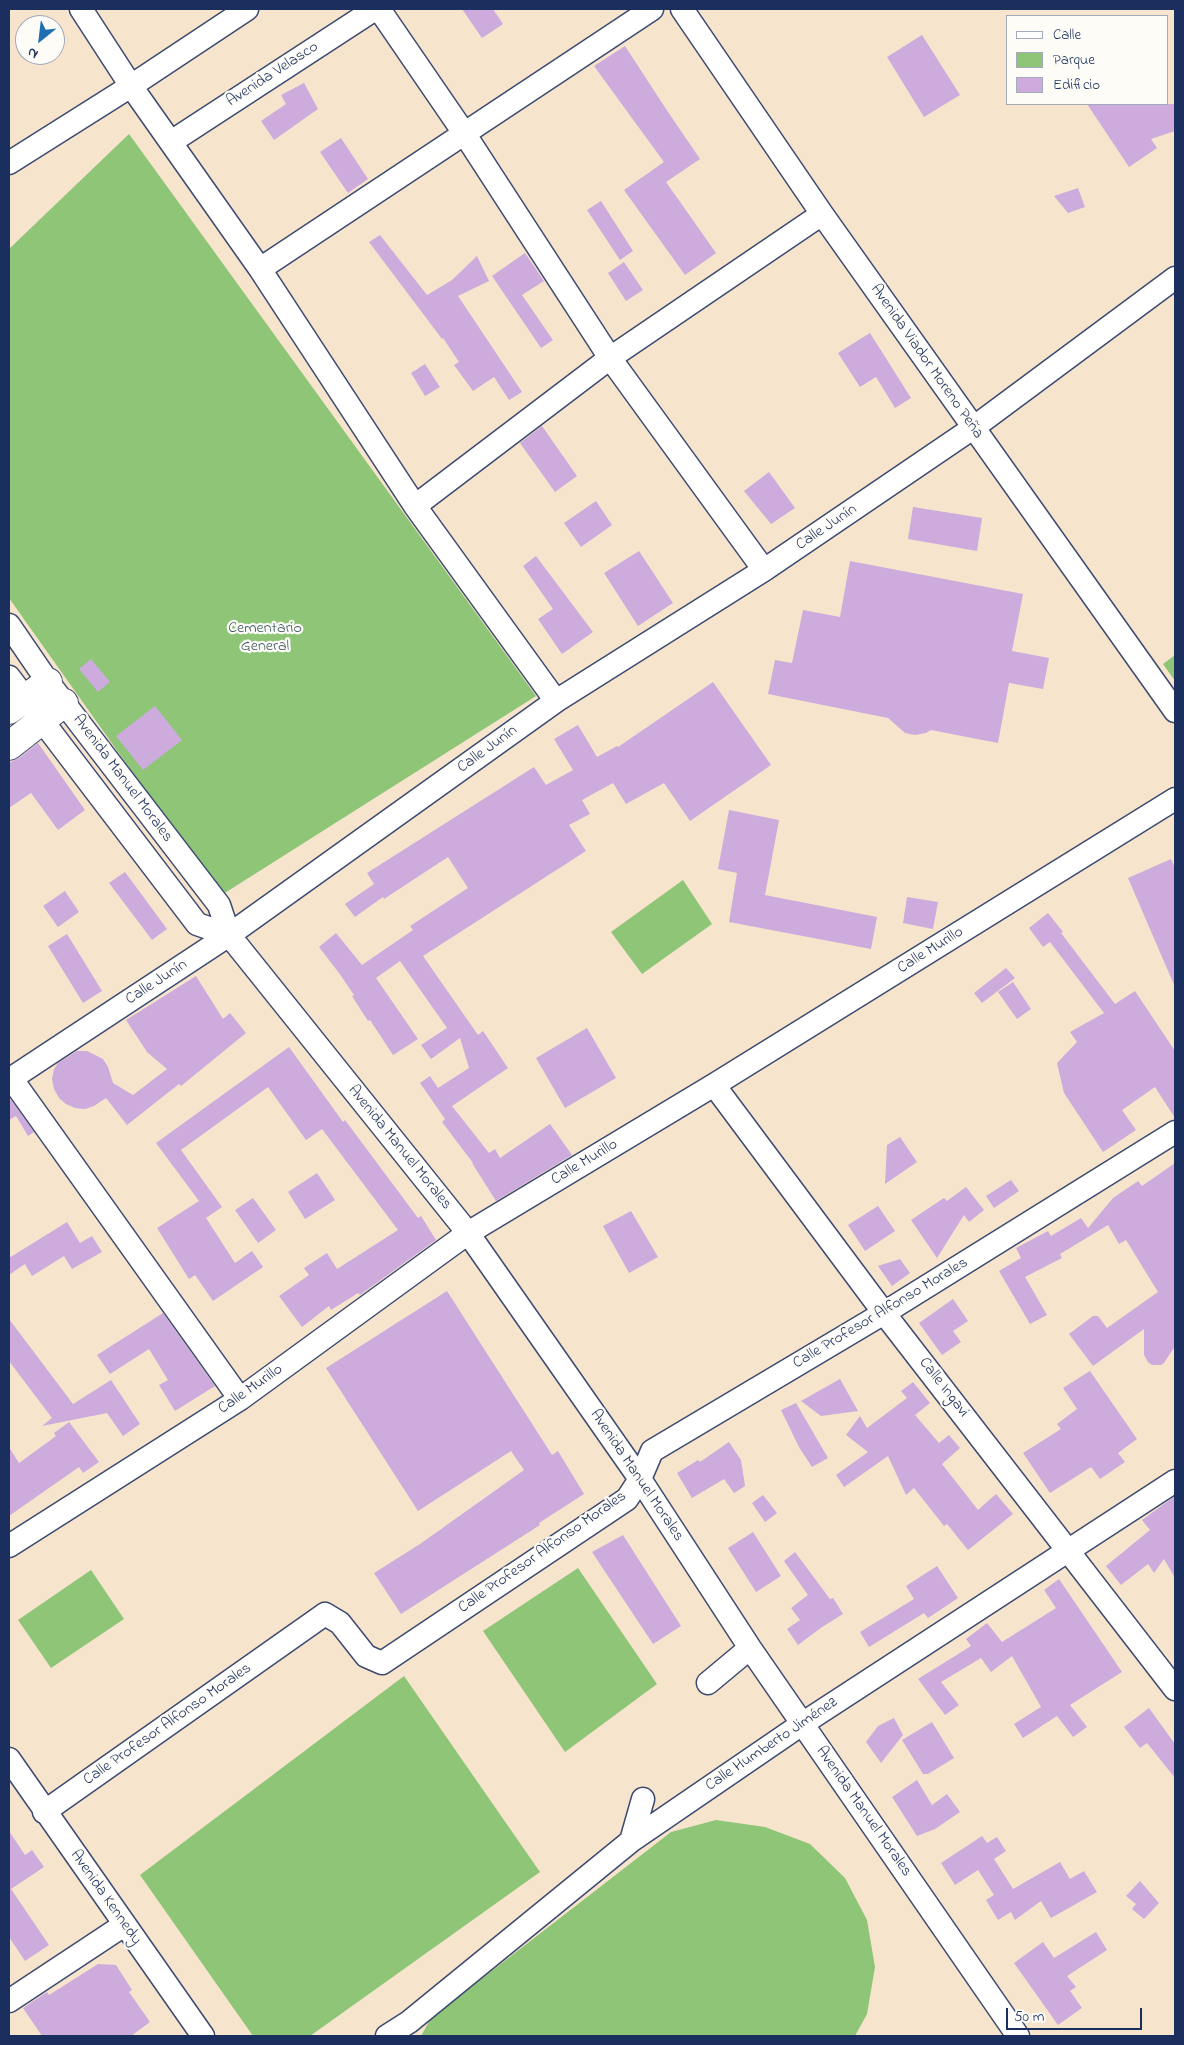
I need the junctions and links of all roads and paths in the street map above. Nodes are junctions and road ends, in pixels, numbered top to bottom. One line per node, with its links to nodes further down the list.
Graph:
1 (81, 9): 6 (street)
2 (247, 9): 6 (street)
3 (377, 9): 7 (street); 8 (street, Avenida Velasco)
4 (652, 9): 7 (street)
5 (682, 9): 10 (street, Avenida Viador Moreno Peña)
6 (131, 86): 8 (street); 9 (street)
7 (464, 133): 11 (street); 13 (street)
8 (171, 142): 11 (street)
9 (9, 163)
10 (822, 214): 13 (street); 14 (street, Avenida Viador Moreno Peña)
11 (260, 269): 15 (street)
12 (1175, 278): 14 (street, Calle Junín)
13 (610, 358): 15 (street); 16 (street)
14 (973, 428): 16 (street, Calle Junín); 23 (street, Avenida Viador Moreno Peña)
15 (415, 506): 20 (street)
16 (764, 570): 20 (street, Calle Junín)
17 (9, 625): 19 (street, Avenida Manuel Morales)
18 (9, 677): 22 (street, Avenida Manuel Morales)
19 (48, 682): 21 (street, Avenida Manuel Morales); 22 (main road)
20 (556, 701): 27 (street, Calle Junín)
21 (64, 703): 24 (main road); 27 (street, Avenida Manuel Morales)
22 (17, 704): 24 (street, Avenida Manuel Morales)
23 (1175, 712)
24 (42, 720): 25 (main road); 27 (street, Avenida Manuel Morales)
25 (9, 746)
26 (1175, 799): 29 (street, Calle Murillo)
27 (229, 935): 28 (street, Calle Junín); 31 (street, Avenida Manuel Morales)
28 (10, 1079): 33 (street)
29 (714, 1085): 31 (street, Calle Murillo); 32 (street, Calle Ingavi)
30 (1175, 1132): 32 (street, Calle Profesor Alfonso Morales)
31 (468, 1233): 33 (street, Calle Murillo); 34 (street, Avenida Manuel Morales)
32 (884, 1313): 34 (street, Calle Profesor Alfonso Morales); 37 (street, Calle Ingavi)
33 (240, 1399): 36 (street, Calle Murillo)
34 (640, 1480): 38 (street, Avenida Manuel Morales); 44 (street, Calle Profesor Alfonso Morales)
35 (1175, 1481): 37 (street, Calle Humberto Jiménez)
36 (9, 1546)
37 (1070, 1551): 40 (street, Calle Ingavi); 41 (street, Calle Humberto Jiménez)
38 (750, 1648): 39 (street); 41 (street, Avenida Manuel Morales)
39 (708, 1683)
40 (1175, 1689)
41 (802, 1724): 45 (street, Calle Humberto Jiménez); 51 (street, Avenida Manuel Morales)
42 (9, 1759): 44 (street, Avenida Kennedy)
43 (643, 1799): 45 (street)
44 (44, 1812): 46 (street, Avenida Kennedy)
45 (632, 1841): 48 (street, Calle Humberto Jiménez)
46 (124, 1925): 47 (street); 49 (street, Avenida Kennedy)
47 (9, 2001)
48 (405, 2029): 50 (street, Calle Humberto Jiménez)
49 (203, 2036)
50 (387, 2036)
51 (1018, 2036)

